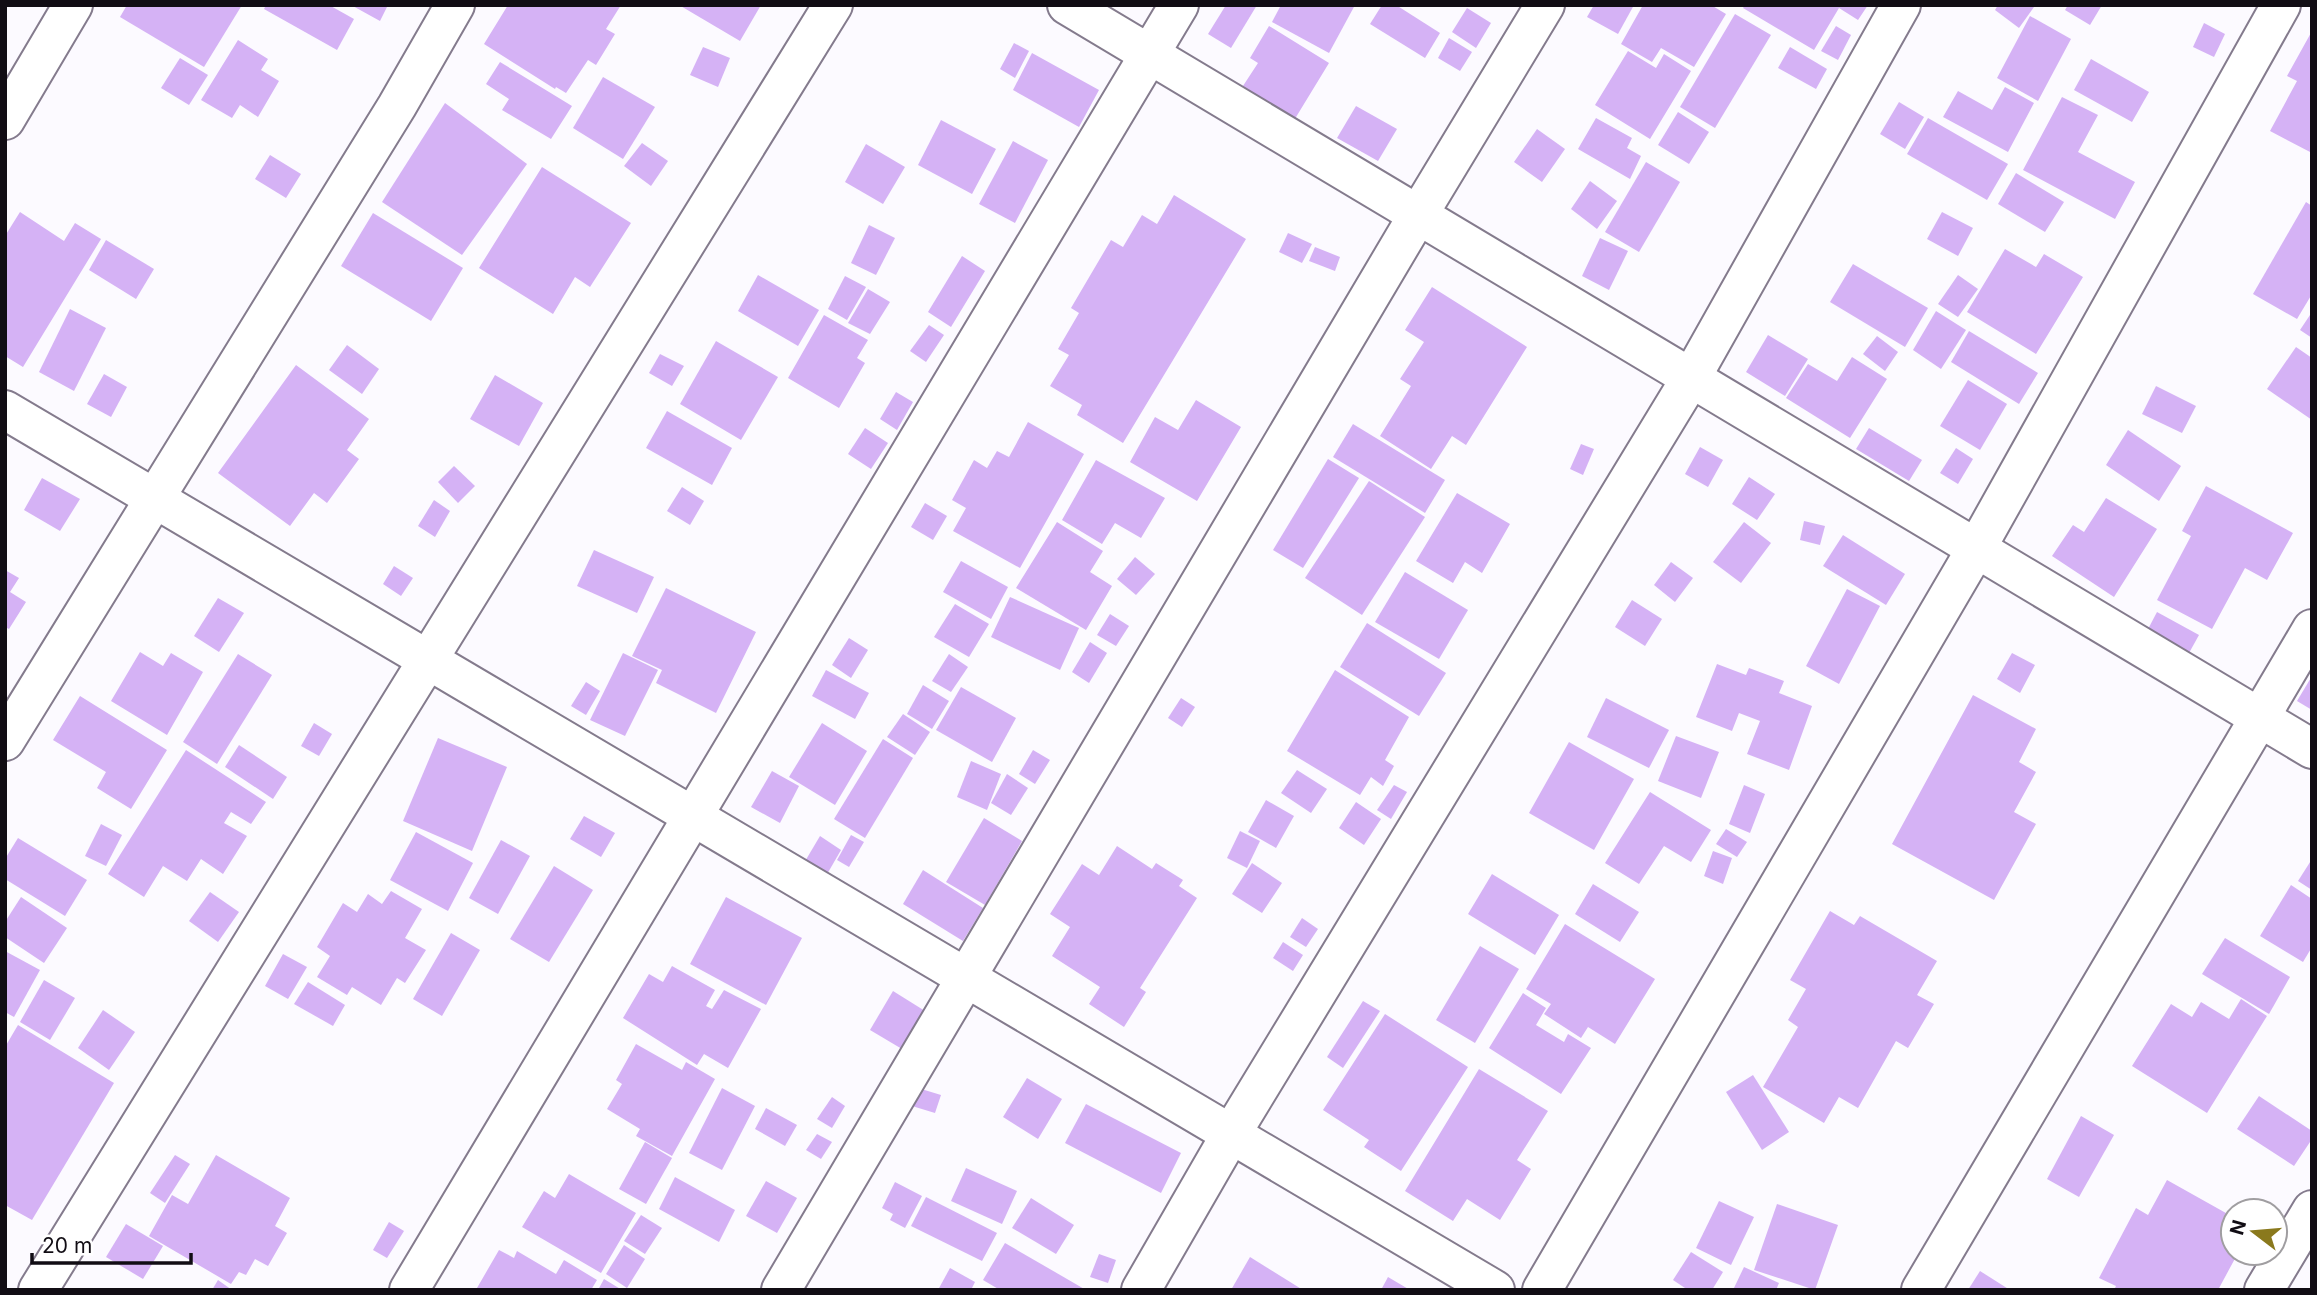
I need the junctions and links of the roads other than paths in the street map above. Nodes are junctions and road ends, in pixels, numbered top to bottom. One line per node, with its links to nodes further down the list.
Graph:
1 (73, 5): 10 (street)
2 (455, 5): 14 (street)
3 (833, 5): 17 (street)
4 (1067, 5): 9 (street)
5 (1179, 5): 9 (street)
6 (1545, 5): 11 (street)
7 (1901, 5): 12 (street)
8 (2281, 5): 15 (street)
9 (1150, 55): 11 (street); 21 (street)
10 (5, 120)
11 (1418, 215): 12 (street); 22 (street)
12 (1691, 378): 15 (street); 23 (street)
13 (5, 410): 14 (street)
14 (155, 498): 17 (street); 19 (street)
15 (1976, 549): 18 (street); 30 (street)
16 (2312, 629): 18 (street)
17 (428, 660): 21 (street); 25 (street)
18 (2260, 718): 20 (street); 31 (street)
19 (5, 741)
20 (2312, 749)
21 (693, 816): 22 (street); 26 (street)
22 (966, 977): 23 (street); 27 (street)
23 (1231, 1134): 28 (street); 29 (street)
24 (2312, 1210): 32 (street)
25 (38, 1290)
26 (409, 1290)
27 (781, 1290)
28 (1141, 1290)
29 (1494, 1290)
30 (1542, 1290)
31 (1921, 1290)
32 (2264, 1290)

